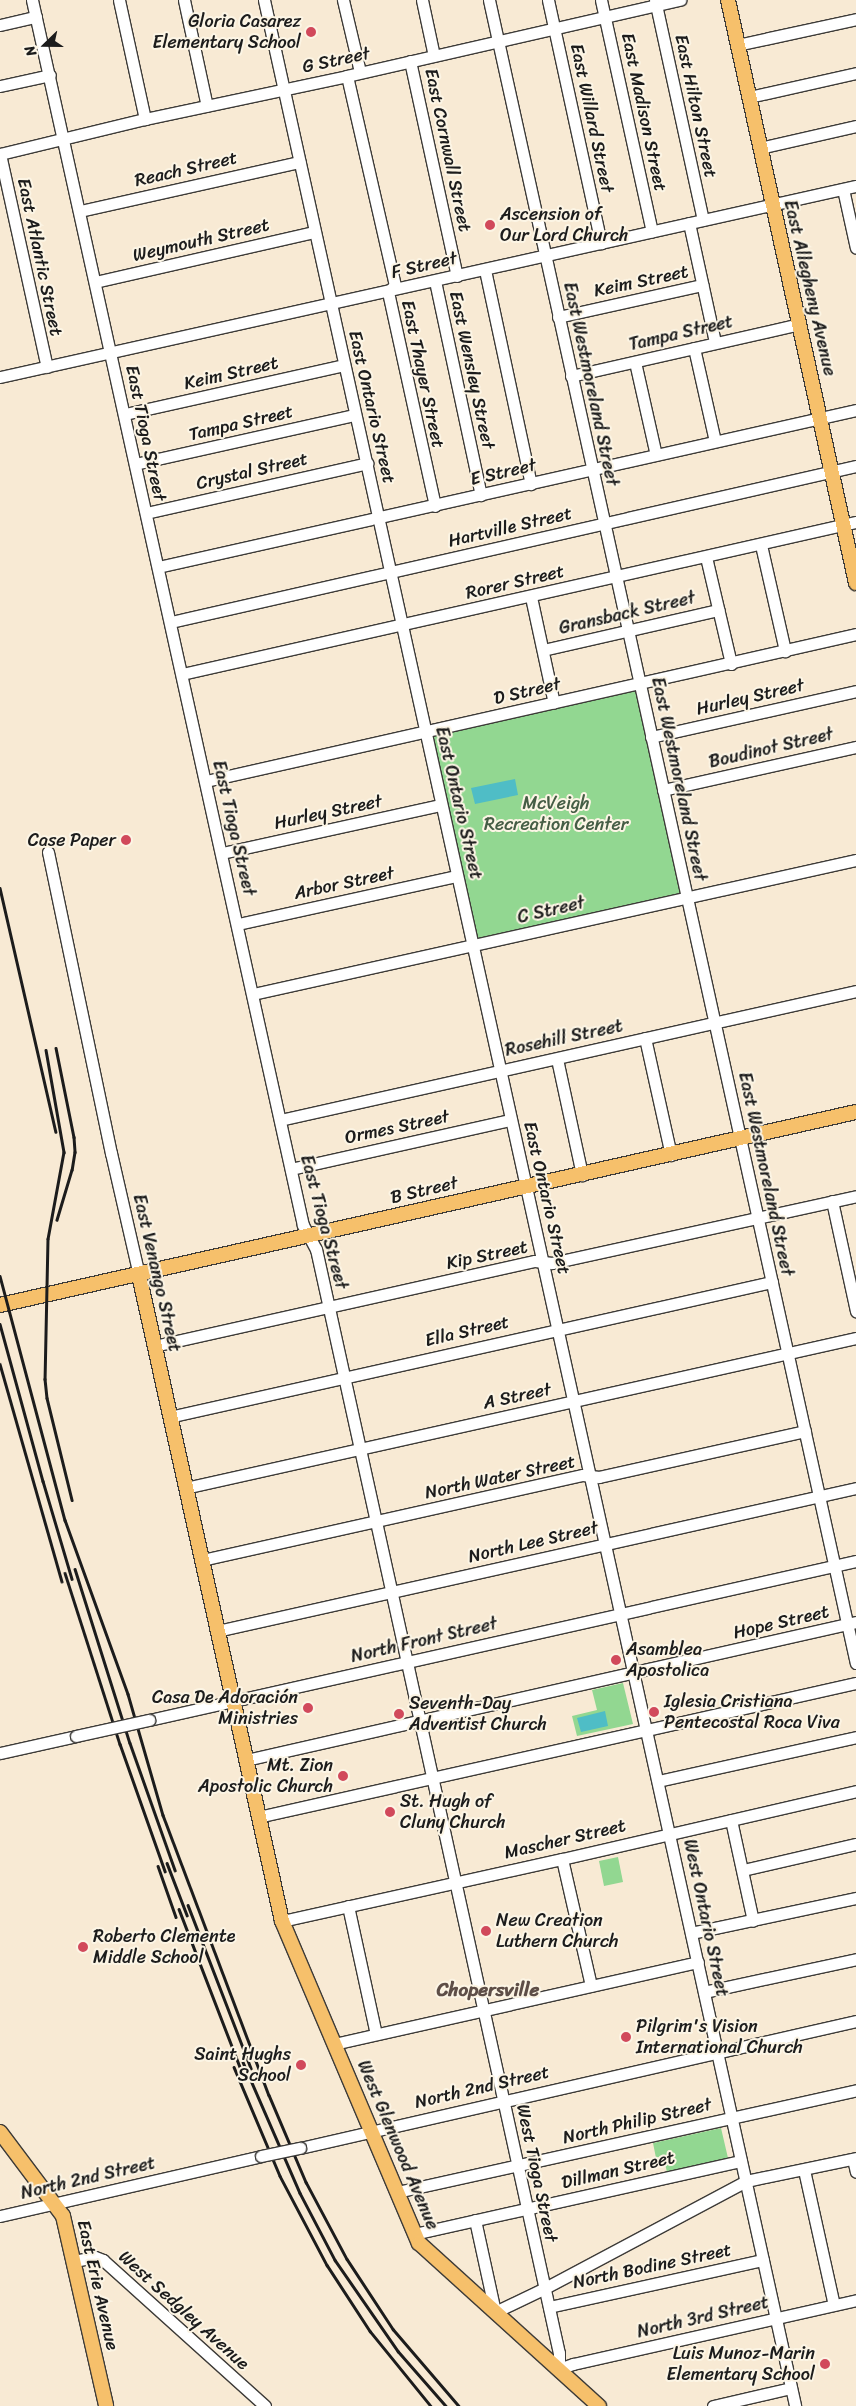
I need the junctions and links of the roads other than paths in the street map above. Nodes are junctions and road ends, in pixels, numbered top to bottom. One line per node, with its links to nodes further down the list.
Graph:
1 (32, 0): 13 (street, East Tioga Street)
2 (119, 0): 30 (street)
3 (184, 0): 29 (street)
4 (264, 0): 27 (street, East Ontario Street)
5 (343, 0): 22 (street)
6 (422, 0): 20 (street, East Cornwall Street)
7 (488, 0): 18 (street, East Westmoreland Street)
8 (548, 0): 17 (street, East Willard Street)
9 (601, 0): 14 (street, East Madison Street)
10 (680, 0): 12 (street, G Street)
11 (728, 0): 19 (main road, East Allegheny Avenue)
12 (655, 3): 14 (street, G Street); 40 (street, East Hilton Street)
13 (36, 17): 16 (street); 24 (street, East Tioga Street)
14 (605, 18): 17 (street, G Street); 42 (street, East Madison Street)
15 (856, 19): 19 (street)
16 (0, 25)
17 (555, 29): 18 (street, G Street); 44 (street, East Willard Street)
18 (497, 41): 20 (street, G Street); 46 (street, East Westmoreland Street)
19 (737, 45): 28 (main road, East Allegheny Avenue)
20 (434, 56): 21 (street, G Street)
21 (410, 61): 22 (street, G Street); 48 (street, East Cornwall Street)
22 (360, 72): 25 (street, G Street)
23 (856, 72): 28 (street)
24 (50, 75): 26 (street); 32 (street, East Tioga Street)
25 (347, 76): 27 (street, G Street); 52 (street, East Thayer Street)
26 (0, 86)
27 (284, 89): 29 (street, G Street); 35 (street, East Ontario Street)
28 (749, 97): 33 (main road, East Allegheny Avenue)
29 (207, 106): 30 (street, G Street)
30 (145, 119): 32 (street, G Street)
31 (856, 126): 33 (street)
32 (64, 139): 34 (street, G Street); 39 (street, East Tioga Street)
33 (760, 148): 38 (main road, East Allegheny Avenue)
34 (0, 154): 61 (street, East Atlantic Street)
35 (300, 162): 39 (street, Reach Street); 43 (street, East Ontario Street)
36 (856, 186): 37 (street, F Street)
37 (843, 189): 38 (street, F Street); 45 (street)
38 (772, 204): 40 (street, F Street); 55 (main road, East Allegheny Avenue)
39 (80, 211): 50 (street, East Tioga Street)
40 (703, 220): 41 (street, F Street)
41 (689, 223): 42 (street, F Street); 51 (street)
42 (652, 231): 44 (street, F Street)
43 (314, 232): 50 (street, Weymouth Street); 53 (street, East Ontario Street)
44 (601, 243): 46 (street, F Street)
45 (856, 248)
46 (544, 256): 47 (street, F Street); 54 (street, East Westmoreland Street)
47 (485, 270): 48 (street, F Street); 75 (street)
48 (457, 276): 49 (street, F Street)
49 (435, 281): 52 (street, F Street); 76 (street, East Wensley Street)
50 (95, 282): 58 (street, East Tioga Street)
51 (702, 285): 54 (street, Keim Street); 56 (street)
52 (388, 292): 53 (street, F Street); 77 (street, East Thayer Street)
53 (331, 303): 58 (street, F Street); 60 (street, East Ontario Street)
54 (558, 317): 62 (street, East Westmoreland Street)
55 (799, 324): 56 (street, Tampa Street); 67 (main road, East Allegheny Avenue)
56 (715, 342): 57 (street, Tampa Street)
57 (694, 348): 59 (street, Tampa Street); 68 (street)
58 (110, 354): 61 (street, F Street); 65 (street, East Tioga Street)
59 (635, 362): 62 (street, Tampa Street); 69 (street)
60 (344, 365): 65 (street, Keim Street); 66 (street, East Ontario Street)
61 (47, 368): 63 (street, F Street)
62 (571, 376): 73 (street, East Westmoreland Street)
63 (0, 377)
64 (856, 410): 67 (street, E Street)
65 (125, 414): 71 (street, East Tioga Street)
66 (355, 415): 70 (street, East Ontario Street); 71 (street, Tampa Street)
67 (820, 418): 68 (street, E Street); 74 (main road, East Allegheny Avenue)
68 (715, 442): 69 (street, E Street)
69 (656, 455): 73 (street, E Street)
70 (367, 463): 78 (street, Crystal Street); 79 (street, East Ontario Street)
71 (135, 464): 78 (street, East Tioga Street)
72 (856, 466): 74 (street, Hartville Street)
73 (592, 470): 75 (street, E Street); 80 (street, East Westmoreland Street)
74 (830, 472): 80 (street, Hartville Street); 81 (main road, East Allegheny Avenue)
75 (531, 484): 76 (street, E Street)
76 (481, 496): 77 (street, E Street)
77 (434, 506): 79 (street, E Street)
78 (146, 513): 84 (street, East Tioga Street)
79 (380, 519): 84 (street, E Street); 85 (street, East Ontario Street)
80 (603, 524): 85 (street, Hartville Street); 86 (street, East Westmoreland Street)
81 (849, 524): 82 (street, Rorer Street); 87 (main road, East Allegheny Avenue)
82 (761, 545): 83 (street, Rorer Street); 95 (street)
83 (706, 557): 86 (street, Rorer Street); 89 (street)
84 (158, 567): 90 (street, East Tioga Street)
85 (390, 572): 90 (street, Hartville Street); 91 (street, East Ontario Street)
86 (615, 576): 88 (street, Rorer Street); 92 (street, East Westmoreland Street)
87 (856, 584)
88 (531, 596): 91 (street, Rorer Street); 94 (street)
89 (718, 610): 92 (street, Gransback Street); 96 (street)
90 (171, 622): 97 (street, East Tioga Street)
91 (402, 625): 97 (street, Rorer Street); 101 (street, East Ontario Street)
92 (628, 629): 94 (street, Gransback Street); 98 (street, East Westmoreland Street)
93 (856, 634): 95 (street, D Street)
94 (543, 650): 100 (street)
95 (785, 651): 96 (street, D Street)
96 (731, 664): 98 (street, D Street)
97 (182, 674): 104 (street, East Tioga Street)
98 (640, 684): 100 (street, D Street); 102 (street, East Westmoreland Street)
99 (856, 690): 102 (street, Hurley Street)
100 (554, 703): 101 (street, D Street)
101 (425, 732): 104 (street, D Street); 106 (street, East Ontario Street)
102 (652, 737): 105 (street, East Westmoreland Street)
103 (856, 747): 105 (street, Boudinot Street)
104 (206, 781): 108 (street, East Tioga Street)
105 (664, 790): 111 (street, East Westmoreland Street)
106 (441, 805): 108 (street, Hurley Street); 110 (street, East Ontario Street)
107 (48, 852): 133 (street, East Venango Street)
108 (222, 854): 112 (street, East Tioga Street)
109 (856, 860): 111 (street, C Street)
110 (457, 876): 112 (street, Arbor Street); 113 (street, East Ontario Street)
111 (687, 898): 113 (street, C Street); 116 (street, East Westmoreland Street)
112 (238, 924): 115 (street, East Tioga Street)
113 (473, 946): 115 (street, C Street); 119 (street, East Ontario Street)
114 (856, 991): 116 (street, Rosehill Street)
115 (252, 994): 121 (street, East Tioga Street)
116 (715, 1022): 117 (street, Rosehill Street); 123 (street, East Westmoreland Street)
117 (645, 1038): 118 (street, Rosehill Street); 124 (street)
118 (556, 1059): 119 (street, Rosehill Street); 126 (street)
119 (500, 1070): 121 (street, Rosehill Street); 122 (street, East Ontario Street)
120 (856, 1112): 123 (main road, B Street)
121 (280, 1120): 125 (street, East Tioga Street)
122 (511, 1120): 125 (street, Ormes Street); 127 (street, East Ontario Street)
123 (741, 1139): 124 (main road, B Street); 130 (street, East Westmoreland Street)
124 (670, 1155): 126 (main road, B Street)
125 (291, 1168): 131 (street, East Tioga Street)
126 (582, 1175): 127 (main road, B Street)
127 (526, 1186): 131 (main road, B Street); 132 (street, East Ontario Street)
128 (856, 1196): 129 (street, Kip Street)
129 (832, 1201): 130 (street, Kip Street); 137 (street)
130 (758, 1217): 132 (street, Kip Street); 134 (street, East Westmoreland Street)
131 (310, 1235): 133 (main road, B Street); 136 (street, East Tioga Street)
132 (543, 1262): 136 (street, Kip Street); 138 (street, East Ontario Street)
133 (139, 1275): 135 (main road, B Street); 140 (main road, East Venango Street)
134 (772, 1282): 138 (street, Ella Street); 141 (street, East Westmoreland Street)
135 (0, 1305)
136 (328, 1308): 140 (street, Kip Street); 142 (street, East Tioga Street)
137 (856, 1311)
138 (558, 1329): 142 (street, Ella Street); 143 (street, East Ontario Street)
139 (856, 1338): 141 (street, A Street)
140 (154, 1346): 144 (main road, East Venango Street)
141 (788, 1354): 143 (street, A Street); 145 (street, East Westmoreland Street)
142 (344, 1377): 144 (street, Ella Street); 146 (street, East Tioga Street)
143 (574, 1401): 146 (street, A Street); 147 (street, East Ontario Street)
144 (169, 1416): 148 (main road, East Venango Street)
145 (805, 1431): 147 (street, North Water Street); 150 (street, East Westmoreland Street)
146 (360, 1449): 148 (street, A Street); 151 (street, East Tioga Street)
147 (590, 1477): 151 (street, North Water Street); 152 (street, East Ontario Street)
148 (185, 1488): 153 (main road, East Venango Street)
149 (856, 1488): 150 (street, North Lee Street)
150 (819, 1496): 152 (street, North Lee Street); 155 (street, East Westmoreland Street)
151 (376, 1521): 153 (street, North Water Street); 156 (street, East Tioga Street)
152 (605, 1543): 156 (street, North Lee Street); 157 (street, East Ontario Street)
153 (202, 1560): 159 (main road, East Venango Street)
154 (856, 1561): 155 (street, North Front Street)
155 (834, 1566): 157 (street, North Front Street); 158 (street, East Westmoreland Street)
156 (391, 1592): 159 (street, North Lee Street); 160 (street, East Tioga Street)
157 (621, 1614): 160 (street, North Front Street); 162 (street, West Ontario Street)
158 (852, 1623): 161 (street, East Westmoreland Street); 162 (street, Hope Street)
159 (217, 1631): 164 (main road, East Venango Street)
160 (407, 1662): 164 (street, North Front Street); 165 (street, West Tioga Street)
161 (856, 1663)
162 (634, 1673): 165 (street, Hope Street); 166 (street, West Ontario Street)
163 (856, 1683): 166 (street)
164 (233, 1700): 168 (street, North Front Street, bridge); 169 (main road, East Venango Street)
165 (419, 1721): 169 (street, Hope Street); 170 (street, West Tioga Street)
166 (646, 1730): 170 (street); 171 (street, West Ontario Street)
167 (856, 1737): 171 (street)
168 (0, 1753)
169 (246, 1760): 173 (main road, East Venango Street)
170 (432, 1778): 173 (street); 179 (street, West Tioga Street)
171 (658, 1781): 175 (street, West Ontario Street)
172 (856, 1791): 174 (street, Mascher Street)
173 (258, 1817): 183 (main road, West Glenwood Avenue)
174 (731, 1820): 175 (street, Mascher Street); 178 (street)
175 (669, 1833): 177 (street, Mascher Street); 184 (street, West Ontario Street)
176 (856, 1844): 178 (street)
177 (562, 1859): 179 (street, Mascher Street); 187 (street)
178 (743, 1870): 182 (street)
179 (455, 1882): 181 (street, Mascher Street); 189 (street, West Tioga Street)
180 (856, 1898): 182 (street)
181 (348, 1906): 183 (street, Mascher Street); 191 (street)
182 (753, 1920): 184 (street)
183 (282, 1921): 192 (main road, West Glenwood Avenue)
184 (691, 1934): 186 (street, West Ontario Street)
185 (856, 1959): 188 (street)
186 (698, 1962): 187 (street); 188 (street, West Ontario Street)
187 (591, 1986): 189 (street)
188 (704, 1992): 193 (street, West Ontario Street)
189 (483, 2010): 191 (street); 195 (street, West Tioga Street)
190 (856, 2021): 193 (street, North 2nd Street)
191 (376, 2034): 192 (street)
192 (334, 2044): 197 (main road, West Glenwood Avenue)
193 (718, 2052): 195 (street, North 2nd Street); 196 (street, West Ontario Street)
194 (856, 2090): 196 (street, North Philip Street)
195 (503, 2100): 197 (street, North 2nd Street); 201 (street, West Tioga Street)
196 (732, 2117): 200 (street, West Ontario Street); 201 (street, North Philip Street)
197 (371, 2131): 205 (main road, West Glenwood Avenue); 206 (street, North 2nd Street, bridge)
198 (0, 2132): 206 (main road, East Erie Avenue)
199 (854, 2159): 202 (street); 203 (street)
200 (741, 2161): 204 (street, West Ontario Street); 207 (street, Dillman Street)
201 (518, 2166): 205 (street, North Philip Street); 207 (street, West Tioga Street)
202 (804, 2170): 204 (street); 215 (street)
203 (856, 2172)
204 (746, 2181): 211 (street, West Ontario Street); 213 (street)
205 (397, 2192): 210 (main road, West Glenwood Avenue)
206 (55, 2203): 208 (street, North 2nd Street); 212 (main road, East Erie Avenue)
207 (528, 2208): 209 (street, Dillman Street); 213 (street, West Tioga Street)
208 (0, 2216)
209 (475, 2220): 210 (street, Dillman Street); 217 (street)
210 (414, 2234): 217 (main road, West Glenwood Avenue)
211 (763, 2260): 216 (street, North Bodine Street); 218 (street, West Ontario Street)
212 (74, 2261): 221 (main road, East Erie Avenue); 222 (street, West Sedgley Avenue)
213 (545, 2288): 216 (street, West Tioga Street); 217 (street)
214 (856, 2300): 215 (street, North 3rd Street)
215 (834, 2305): 218 (street, North 3rd Street)
216 (549, 2307): 219 (street, West Tioga Street)
217 (495, 2312): 219 (main road, West Glenwood Avenue)
218 (776, 2318): 219 (street, North 3rd Street); 220 (street, West Ontario Street)
219 (559, 2369): 223 (main road, West Glenwood Avenue)
220 (791, 2388): 224 (street); 225 (street, West Ontario Street)
221 (106, 2406)
222 (265, 2406)
223 (599, 2406)
224 (713, 2406)
225 (795, 2406)

